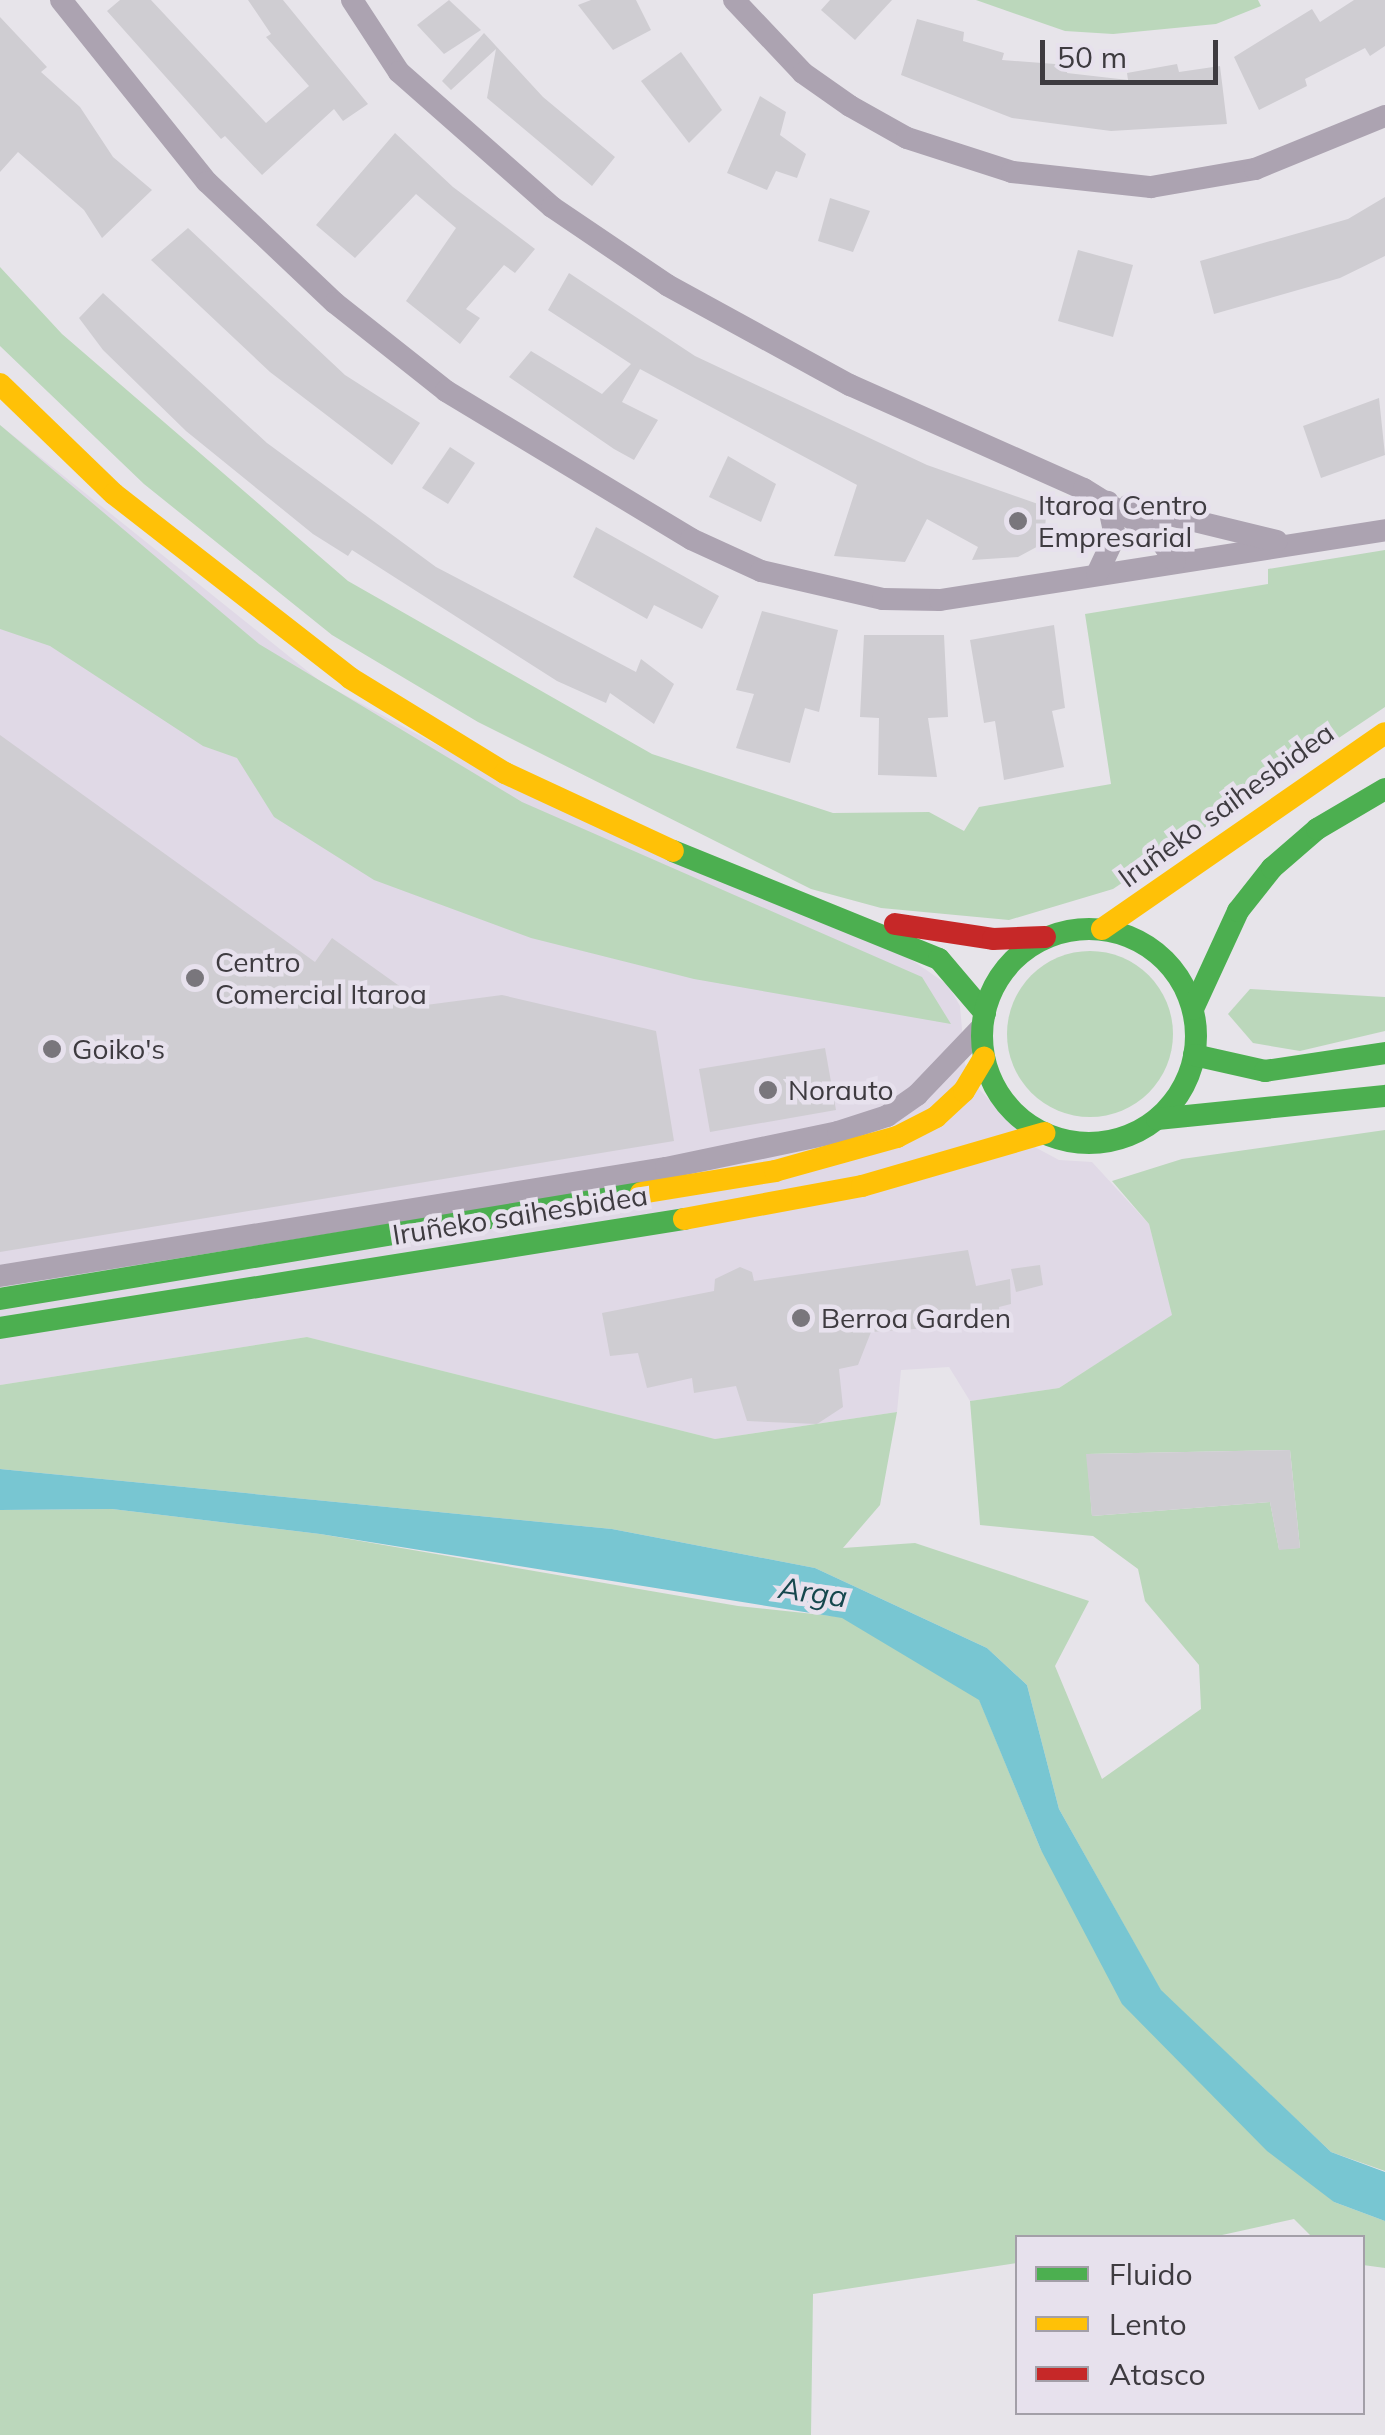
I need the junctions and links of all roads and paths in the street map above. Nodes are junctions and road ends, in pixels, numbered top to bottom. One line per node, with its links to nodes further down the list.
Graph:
1 (61, 0): 10 (street)
2 (352, 0): 6 (street)
3 (734, 0): 4 (street)
4 (1385, 116)
5 (0, 384): 13 (main road)
6 (1108, 502): 8 (street); 9 (street); 10 (street)
7 (1385, 530): 8 (street)
8 (1300, 545): 9 (street)
9 (1175, 561): 10 (street)
10 (1097, 574)
11 (1385, 733): 14 (main road, Iruñeko saihesbidea)
12 (1385, 788): 16 (main road)
13 (835, 916): 15 (main road); 17 (main road)
14 (1102, 928): 15 (main road); 16 (main road)
15 (1046, 936): 17 (main road)
16 (1193, 1009): 19 (main road)
17 (983, 1020): 20 (main road); 24 (street)
18 (1385, 1053): 19 (main road)
19 (1194, 1054): 22 (main road)
20 (984, 1058): 23 (main road); 25 (main road, Iruñeko saihesbidea)
21 (1385, 1096): 22 (main road)
22 (1157, 1119): 23 (main road)
23 (1044, 1133): 26 (main road, Iruñeko saihesbidea)
24 (0, 1276)
25 (0, 1299)
26 (0, 1328)

